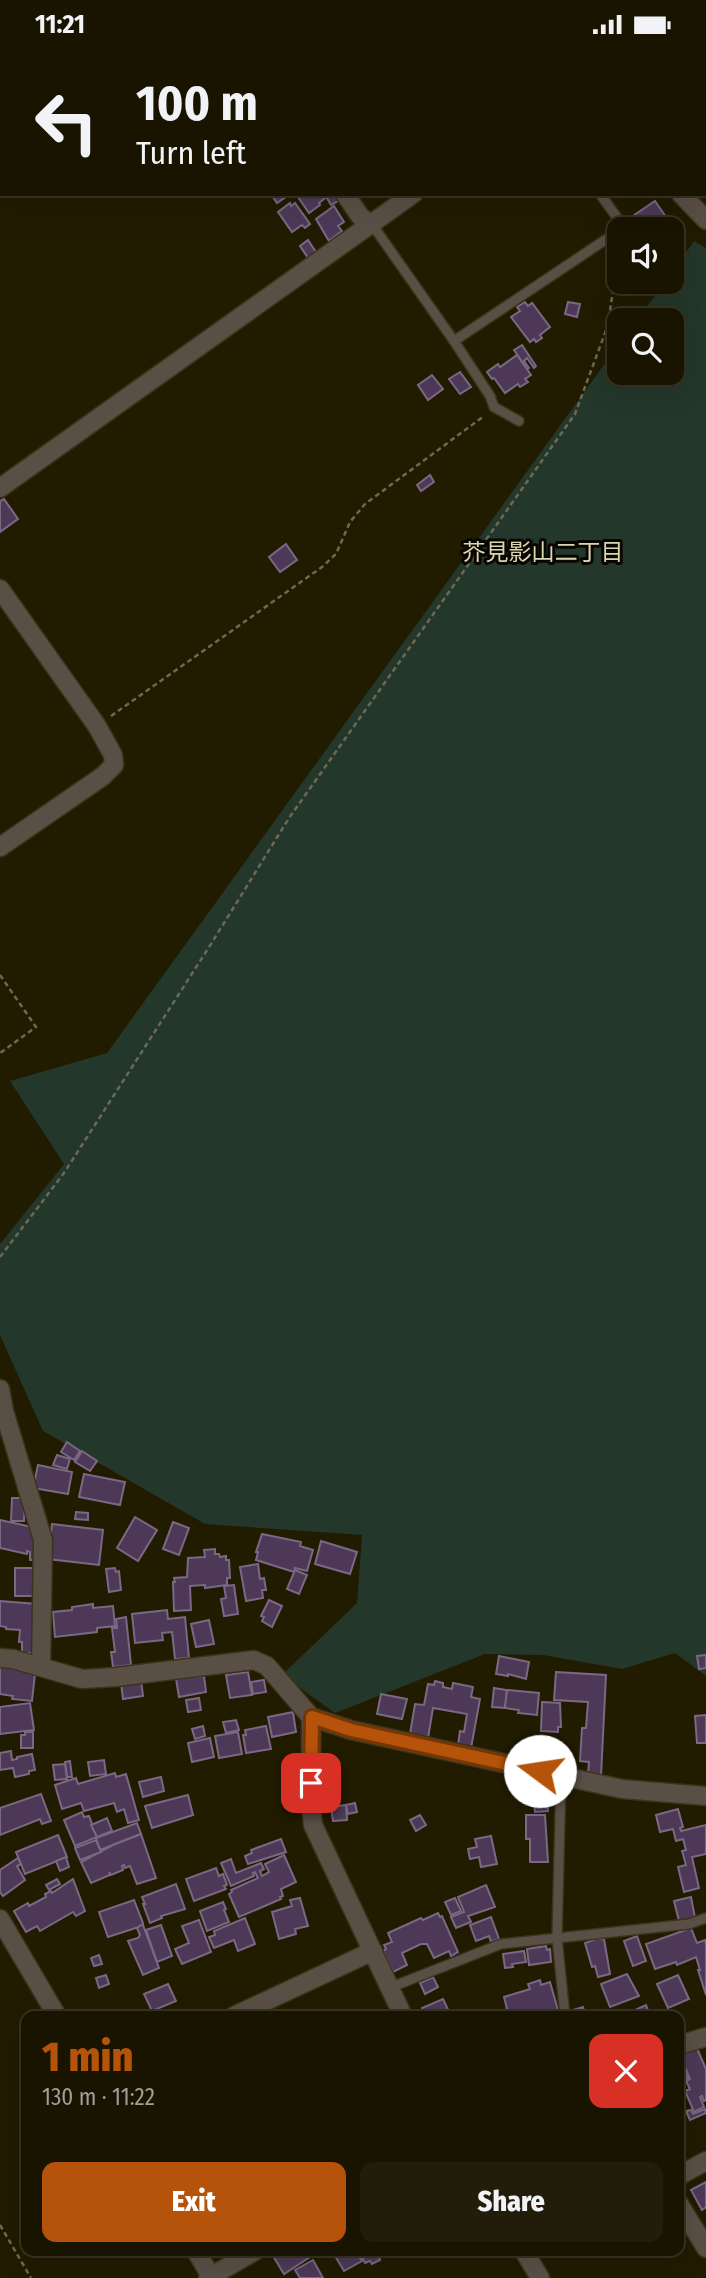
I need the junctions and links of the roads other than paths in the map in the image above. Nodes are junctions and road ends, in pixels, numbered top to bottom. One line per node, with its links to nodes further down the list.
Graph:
1 (346, 196): 7 (street)
2 (410, 196): 7 (street)
3 (601, 196): 5 (lane)
4 (683, 196): 6 (street)
5 (617, 217)
6 (706, 220)
7 (370, 225): 9 (lane); 11 (street)
8 (607, 239): 9 (lane)
9 (454, 341): 10 (lane)
10 (519, 421)
11 (0, 488)
12 (0, 589): 13 (street)
13 (0, 847)
14 (0, 1389): 16 (street)
15 (0, 1658): 16 (street)
16 (41, 1666): 17 (street)
17 (312, 1717): 18 (street); 23 (street)
18 (561, 1776): 19 (street); 22 (lane)
19 (706, 1796)
20 (0, 1919): 25 (street)
21 (706, 1919): 22 (lane)
22 (556, 1938): 24 (lane); 28 (lane)
23 (373, 1951): 24 (street); 26 (street)
24 (390, 1988): 27 (street)
25 (54, 2011)
26 (245, 2011)
27 (401, 2011)
28 (564, 2011)
29 (706, 2037): 30 (street)
30 (684, 2044)
31 (706, 2161): 32 (street)
32 (684, 2173)
33 (684, 2212): 34 (street)
34 (706, 2248)
35 (198, 2256): 38 (street)
36 (246, 2256): 38 (street)
37 (527, 2256): 39 (street)
38 (210, 2277)
39 (540, 2278)

